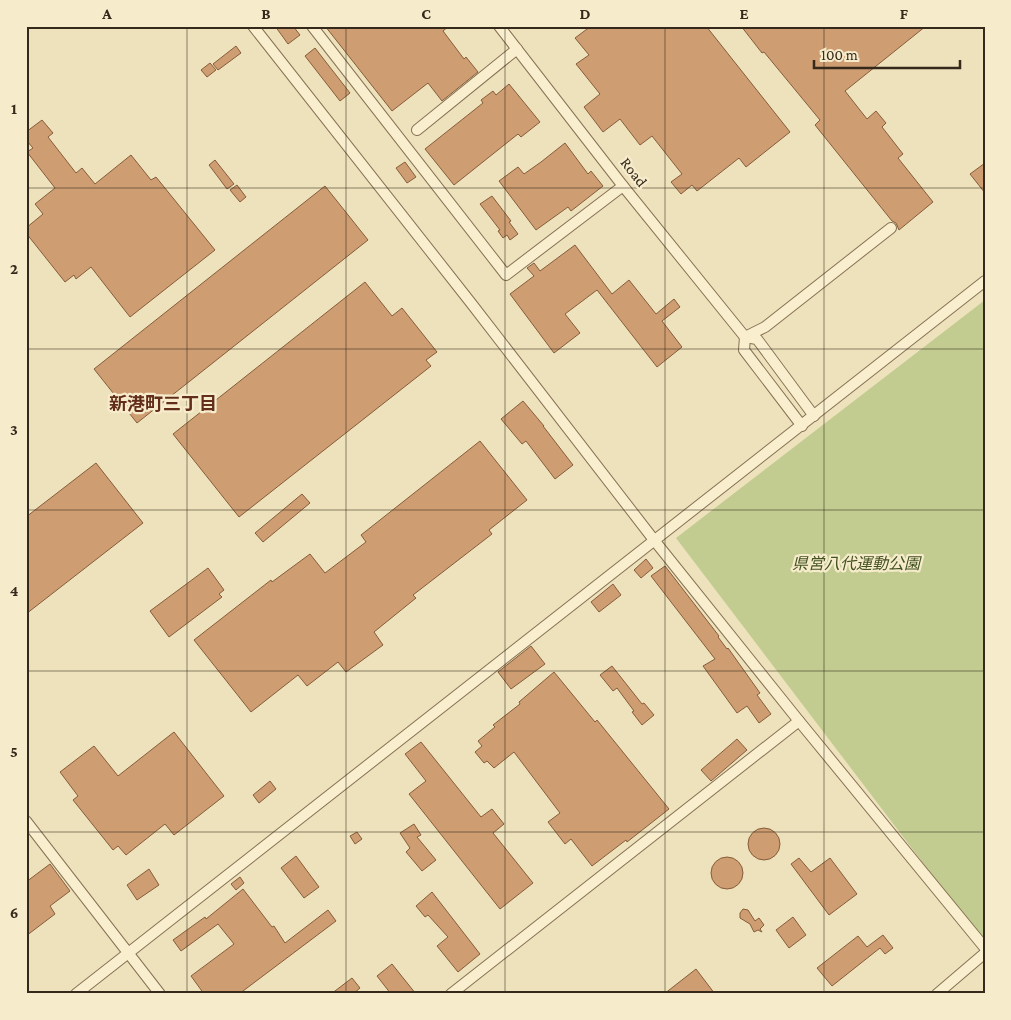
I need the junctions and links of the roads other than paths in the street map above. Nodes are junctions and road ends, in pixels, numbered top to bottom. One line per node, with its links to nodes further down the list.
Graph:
1 (253, 26): 12 (street)
2 (312, 26): 6 (street)
3 (499, 26): 4 (street); 9 (street, Road)
4 (517, 49): 5 (street); 6 (street)
5 (417, 130)
6 (623, 186): 9 (street)
7 (891, 228): 9 (street)
8 (985, 281): 10 (street)
9 (745, 336): 10 (street); 11 (street)
10 (814, 416): 11 (street)
11 (802, 426): 12 (street)
12 (654, 540): 13 (street); 16 (street)
13 (799, 721): 15 (street); 20 (street)
14 (26, 821): 16 (street)
15 (985, 948)
16 (128, 953): 18 (street); 19 (street)
17 (985, 953): 21 (street)
18 (76, 994)
19 (160, 994)
20 (451, 994)
21 (936, 994)

